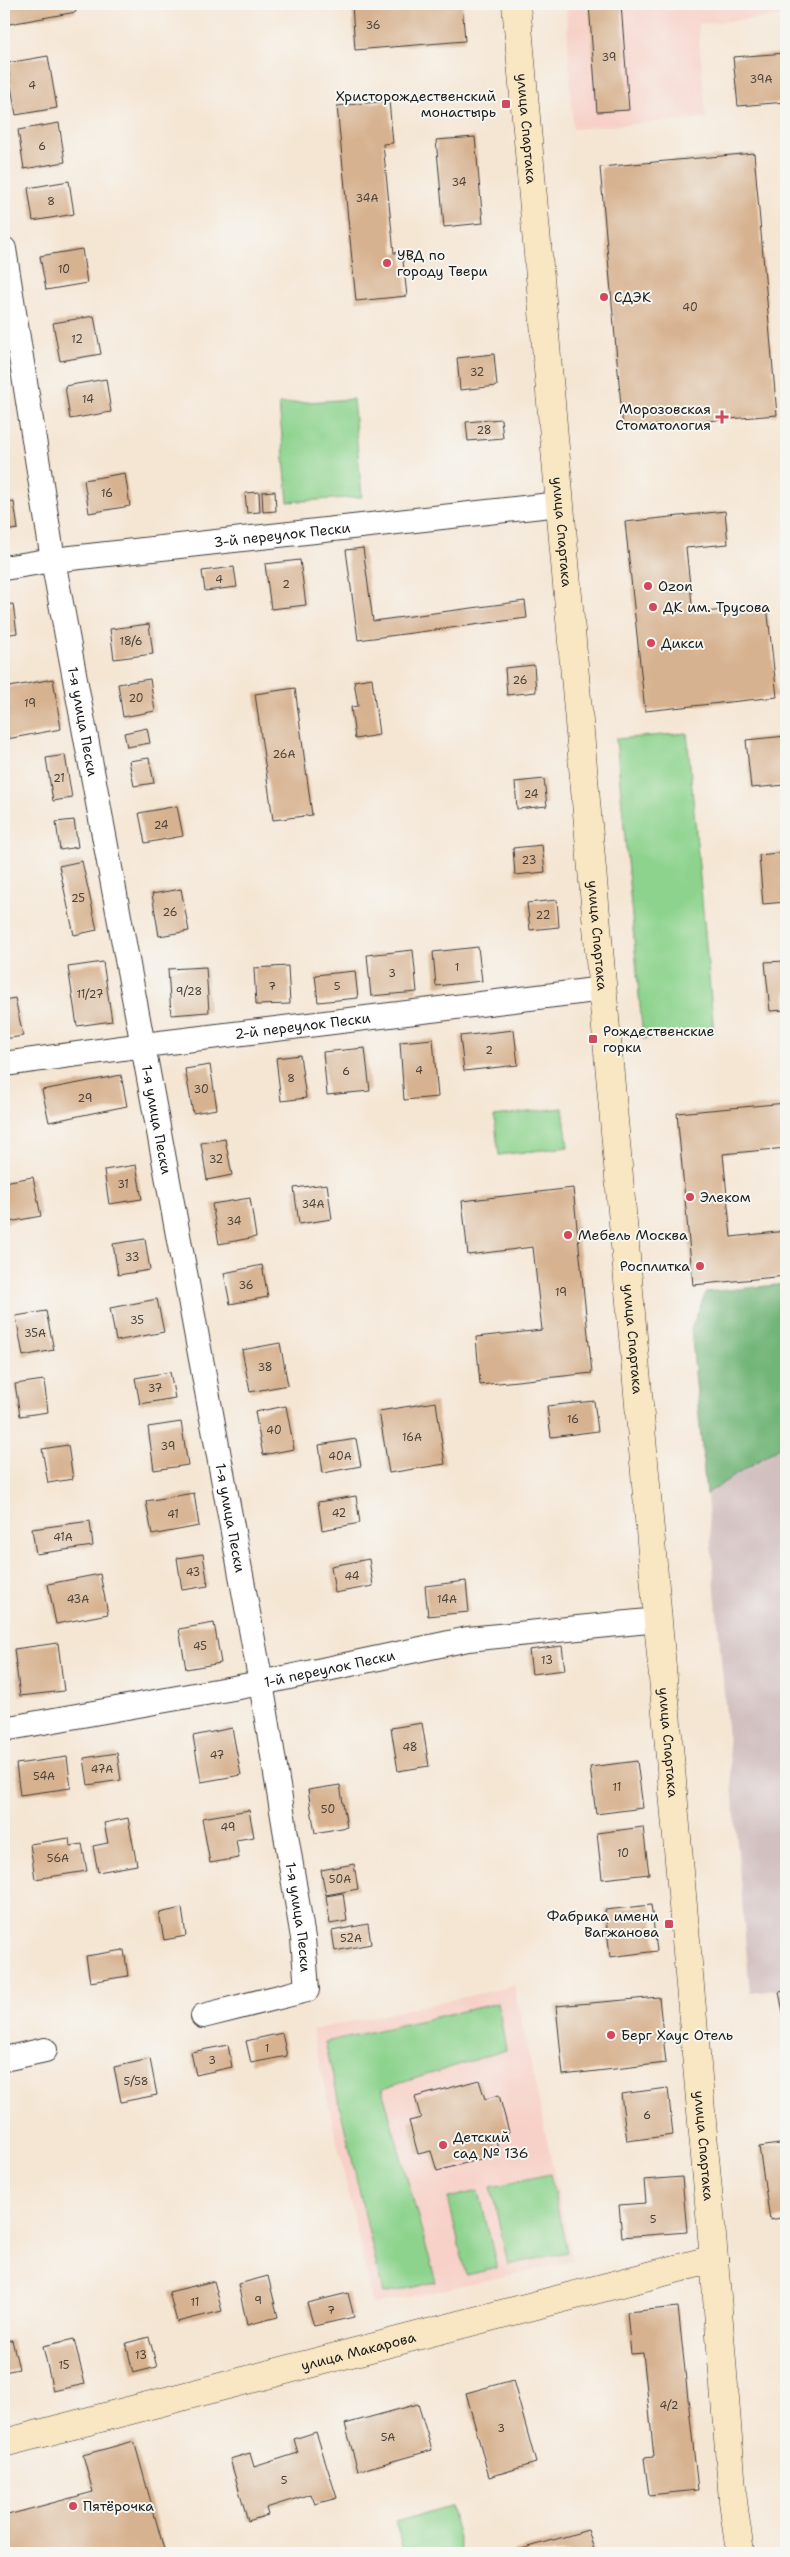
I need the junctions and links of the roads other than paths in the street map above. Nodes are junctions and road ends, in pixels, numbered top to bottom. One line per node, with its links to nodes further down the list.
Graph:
1 (516, 4): 3 (main road, улица Спартака)
2 (4, 249): 4 (street, 1-я улица Пески)
3 (560, 504): 4 (street, 3-й переулок Пески); 6 (main road, улица Спартака)
4 (53, 560): 5 (street, 3-й переулок Пески); 7 (street, 1-я улица Пески)
5 (4, 568)
6 (603, 989): 7 (street, 2-й переулок Пески); 9 (main road, улица Спартака)
7 (144, 1045): 8 (street, 2-й переулок Пески); 10 (street, 1-я улица Пески)
8 (4, 1064)
9 (658, 1620): 10 (street, 1-й переулок Пески); 15 (main road, улица Спартака)
10 (261, 1683): 11 (street, 1-й переулок Пески); 12 (street, 1-я улица Пески)
11 (4, 1728)
12 (203, 2016)
13 (45, 2050): 14 (street)
14 (4, 2059)
15 (714, 2259): 16 (main road, улица Макарова); 17 (main road, улица Спартака)
16 (4, 2443)
17 (740, 2553)

